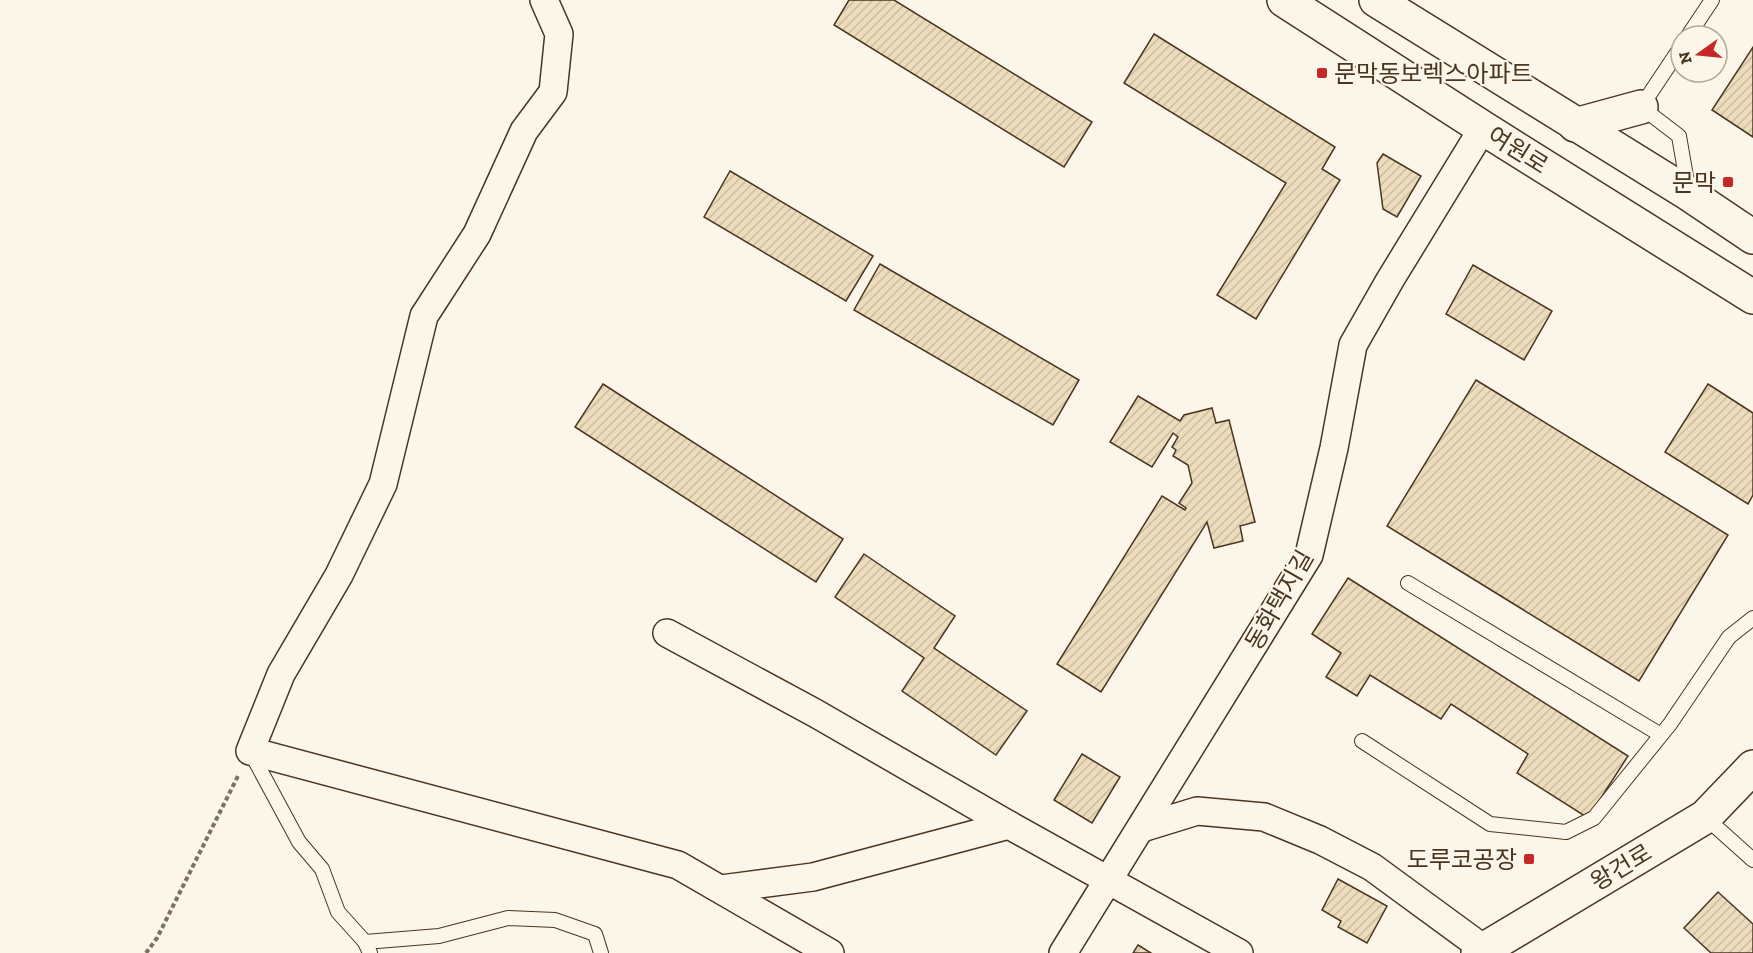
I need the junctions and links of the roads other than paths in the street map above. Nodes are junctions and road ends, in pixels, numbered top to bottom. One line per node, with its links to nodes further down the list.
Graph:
1 (544, 0): 19 (street)
2 (1284, 0): 10 (main road, 여원로)
3 (1376, 0): 7 (main road)
4 (1712, 0): 5 (lane)
5 (1696, 24)
6 (1669, 65): 8 (lane)
7 (1509, 84): 9 (main road); 10 (main road)
8 (1641, 107): 9 (main road); 11 (lane)
9 (1575, 125): 11 (main road)
10 (1483, 128): 13 (main road, 여원로); 23 (street, 동화택지길)
11 (1689, 194): 12 (main road)
12 (1753, 237)
13 (1753, 297)
14 (1408, 583): 17 (lane)
15 (1753, 618): 17 (lane)
16 (667, 633): 22 (street)
17 (1661, 735): 18 (lane)
18 (1362, 741)
19 (250, 751): 26 (street); 27 (lane)
20 (1745, 781): 21 (main road, 왕건로)
21 (1705, 817): 24 (lane); 28 (main road, 왕건로)
22 (1009, 825): 25 (street); 26 (street)
23 (1142, 828): 25 (street, 동화택지길); 28 (street)
24 (1753, 860)
25 (1108, 880): 31 (street, 동화택지길); 32 (street)
26 (721, 889): 30 (street)
27 (368, 947): 29 (lane)
28 (1481, 951)
29 (602, 953)
30 (830, 953)
31 (1063, 953)
32 (1239, 953)

